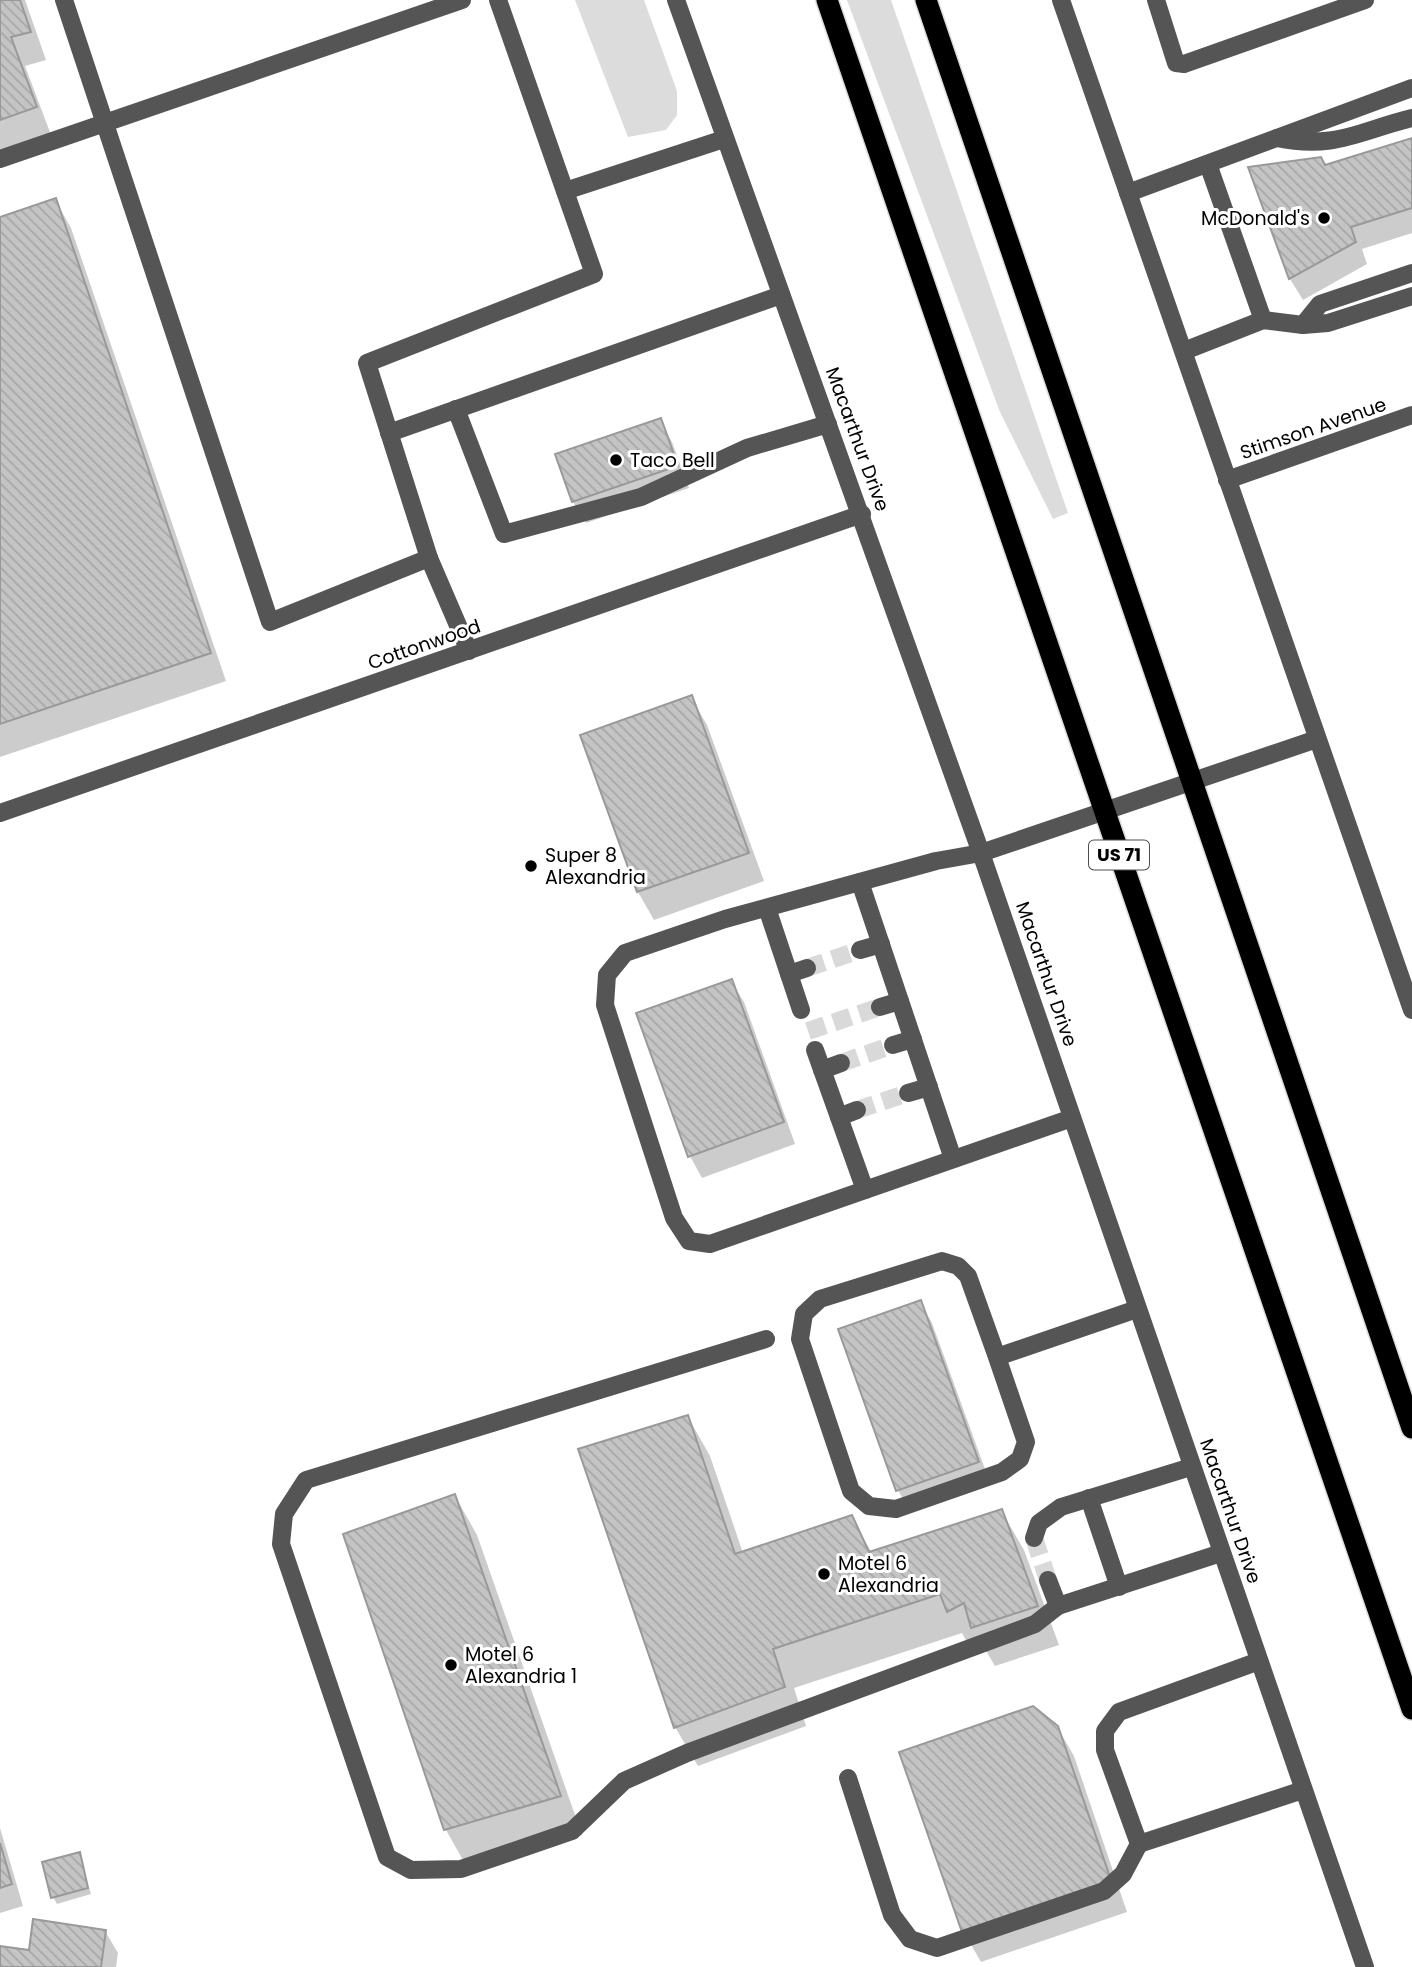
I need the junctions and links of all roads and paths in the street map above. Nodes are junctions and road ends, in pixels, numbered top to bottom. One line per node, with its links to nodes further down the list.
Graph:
1 (64, 0): 12 (street)
2 (462, 0): 12 (street)
3 (498, 0): 17 (street)
4 (676, 0): 14 (street, Macarthur Drive)
5 (827, 0): 36 (highway, US 71)
6 (926, 0): 34 (highway)
7 (1061, 0): 18 (street)
8 (1156, 0): 9 (street)
9 (1365, 0)
10 (1412, 88): 13 (street)
11 (1412, 118): 13 (street)
12 (106, 122): 15 (street); 31 (street)
13 (1277, 138): 16 (street)
14 (724, 139): 17 (street); 20 (street, Macarthur Drive)
15 (0, 159)
16 (1208, 164): 18 (street); 22 (street)
17 (565, 191): 28 (street)
18 (1128, 193): 24 (street)
19 (1412, 273): 23 (street)
20 (781, 295): 25 (street); 27 (street, Macarthur Drive)
21 (1412, 296): 23 (street)
22 (1263, 320): 23 (street); 24 (street)
23 (1303, 325)
24 (1184, 351): 29 (street)
25 (456, 409): 27 (street); 28 (street)
26 (1412, 415): 29 (street, Stimson Avenue)
27 (828, 424): 30 (street, Macarthur Drive)
28 (390, 433): 31 (street)
29 (1227, 480): 33 (street)
30 (862, 514): 32 (street, Cottonwood); 37 (street, Macarthur Drive)
31 (429, 558): 32 (street)
32 (469, 651): 35 (street, Cottonwood)
33 (1317, 739): 34 (street); 47 (street)
34 (1192, 784): 36 (street); 63 (highway)
35 (0, 813)
36 (1105, 813): 37 (street); 72 (highway, US 71)
37 (981, 853): 38 (street); 57 (street, Macarthur Drive)
38 (860, 882): 39 (street); 40 (street)
39 (767, 908): 43 (street); 59 (street)
40 (881, 944): 41 (street); 44 (street)
41 (860, 950)
42 (807, 968): 43 (street)
43 (789, 974): 46 (street)
44 (900, 1000): 45 (street); 48 (street)
45 (880, 1007)
46 (801, 1010)
47 (1412, 1010)
48 (913, 1039): 49 (street); 53 (street)
49 (893, 1045)
50 (815, 1050): 52 (street)
51 (841, 1063): 52 (street)
52 (822, 1070): 56 (street)
53 (929, 1087): 54 (street); 58 (street)
54 (908, 1093)
55 (857, 1111): 56 (street)
56 (839, 1117): 59 (street)
57 (1072, 1118): 58 (street); 60 (street, Macarthur Drive)
58 (953, 1160): 59 (street)
59 (865, 1190)
60 (1137, 1309): 62 (street); 64 (street, Macarthur Drive)
61 (766, 1339): 70 (street)
62 (997, 1357): 62 (street)
63 (1412, 1428)
64 (1191, 1467): 65 (street); 67 (street, Macarthur Drive)
65 (1089, 1498): 66 (street); 69 (street)
66 (1034, 1538)
67 (1221, 1553): 69 (street); 71 (street, Macarthur Drive)
68 (1048, 1580): 70 (street)
69 (1119, 1587): 70 (street)
70 (1058, 1606)
71 (1259, 1661): 74 (street, Macarthur Drive); 75 (street)
72 (1412, 1709)
73 (848, 1778): 75 (street)
74 (1303, 1790): 75 (street); 76 (street, Macarthur Drive)
75 (1139, 1844)
76 (1365, 1967)

